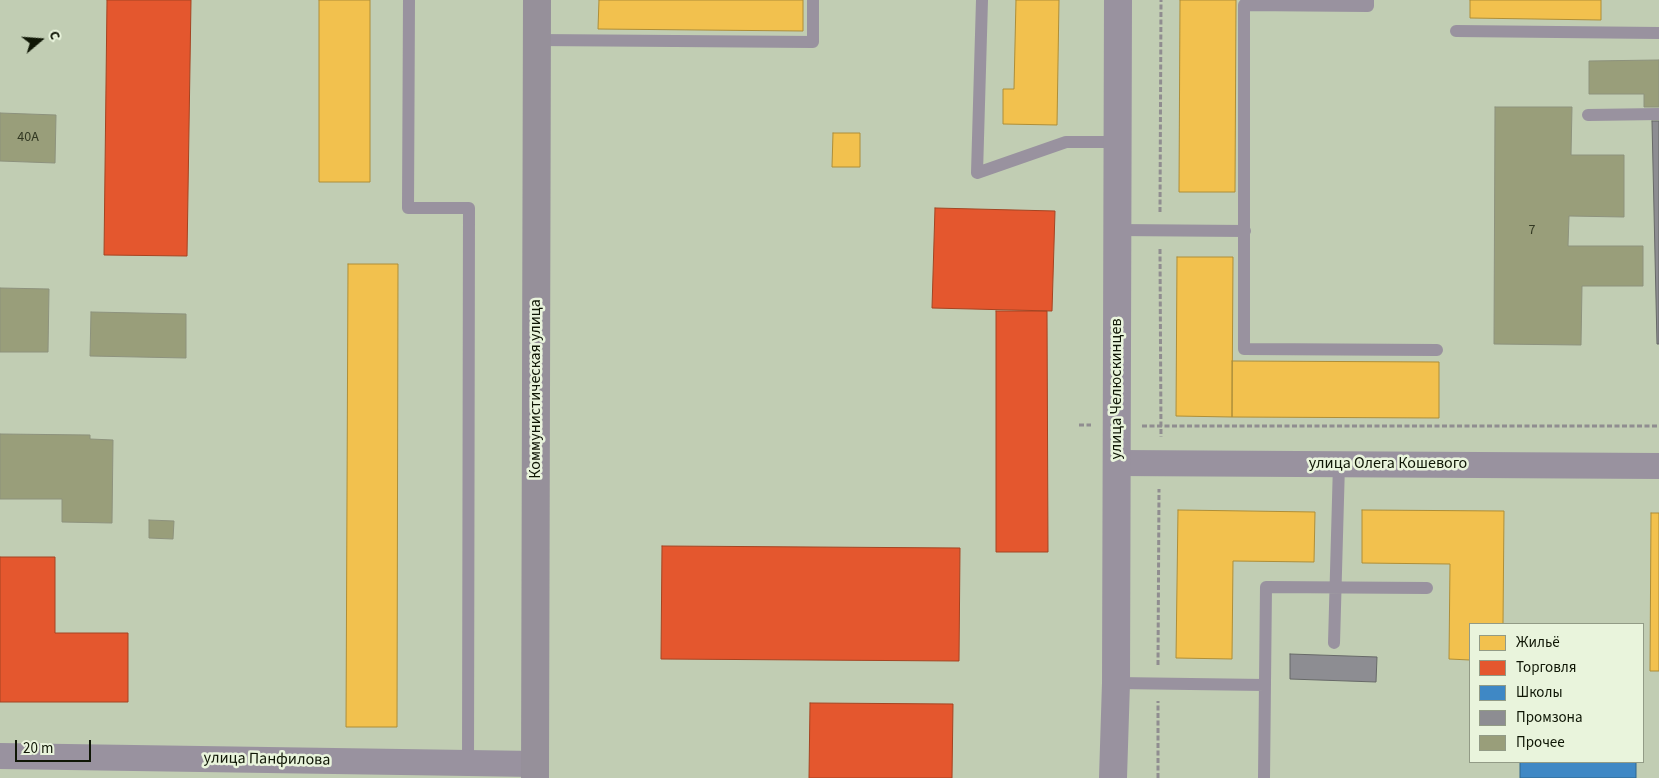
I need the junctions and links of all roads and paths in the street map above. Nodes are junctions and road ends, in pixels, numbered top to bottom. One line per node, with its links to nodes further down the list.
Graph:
1 (408, 0): 33 (lane)
2 (537, 0): 10 (main road, Коммунистическая улица)
3 (813, 0): 10 (lane)
4 (982, 0): 13 (lane)
5 (1118, 0): 13 (street, улица Челюскинцев)
6 (1161, 0): 15 (path)
7 (1368, 0): 16 (lane)
8 (1456, 31): 9 (lane)
9 (1659, 33)
10 (537, 40): 35 (main road, Коммунистическая улица)
11 (1659, 114): 12 (lane)
12 (1588, 115)
13 (1118, 142): 14 (street, улица Челюскинцев)
14 (1117, 230): 15 (lane); 19 (street, улица Челюскинцев)
15 (1160, 230): 16 (lane); 20 (path)
16 (1245, 231): 17 (lane)
17 (1437, 350)
18 (1079, 425): 19 (path)
19 (1117, 426): 20 (path); 22 (street, улица Челюскинцев)
20 (1162, 426): 21 (path); 23 (path)
21 (1659, 426)
22 (1117, 463): 23 (street, улица Олега Кошевого); 29 (street, улица Челюскинцев)
23 (1159, 463): 24 (street, улица Олега Кошевого); 30 (path)
24 (1339, 464): 25 (street, улица Олега Кошевого); 26 (lane)
25 (1659, 466)
26 (1336, 587): 27 (lane); 28 (lane); 31 (lane)
27 (1427, 588)
28 (1334, 643)
29 (1116, 683): 30 (lane); 36 (street, улица Челюскинцев)
30 (1158, 684): 31 (lane); 37 (path)
31 (1265, 685): 38 (lane)
32 (0, 756): 34 (street, улица Панфилова)
33 (468, 763): 34 (street, улица Панфилова); 35 (street, улица Панфилова)
34 (406, 770)
35 (535, 771)
36 (1112, 778)
37 (1158, 778)
38 (1264, 778)

